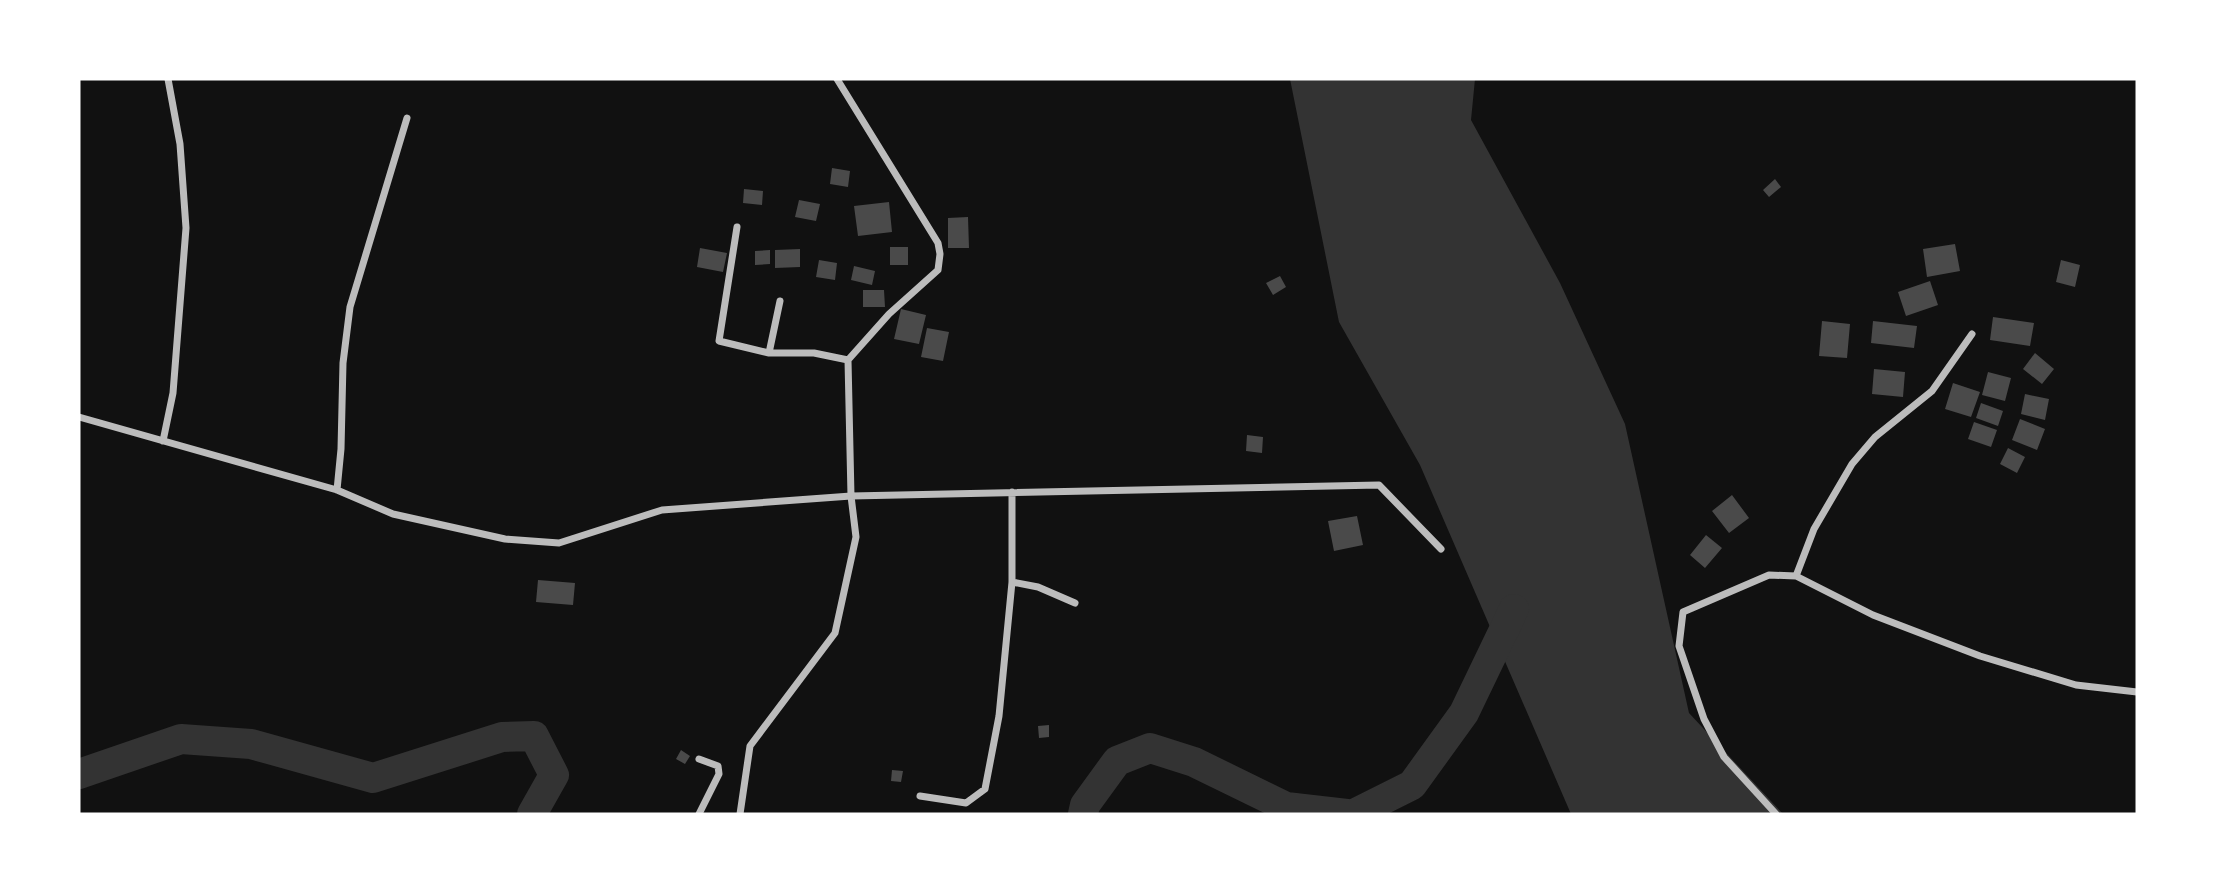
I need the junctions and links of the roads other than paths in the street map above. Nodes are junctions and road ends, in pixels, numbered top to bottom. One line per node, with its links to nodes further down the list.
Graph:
1 (168, 79): 10 (street)
2 (837, 79): 8 (street)
3 (407, 118): 11 (street)
4 (737, 227): 7 (street)
5 (780, 301): 7 (street)
6 (1972, 334): 15 (street)
7 (769, 353): 8 (street)
8 (848, 360): 13 (street)
9 (79, 417): 10 (street)
10 (163, 442): 11 (street)
11 (337, 490): 13 (street)
12 (1012, 492): 13 (street); 14 (street); 16 (street)
13 (850, 496): 22 (street)
14 (1441, 549)
15 (1796, 576): 18 (street); 23 (street)
16 (1012, 582): 17 (street); 20 (street)
17 (1075, 603)
18 (2137, 692)
19 (699, 759): 21 (street)
20 (920, 796)
21 (699, 814)
22 (740, 814)
23 (1776, 814)

